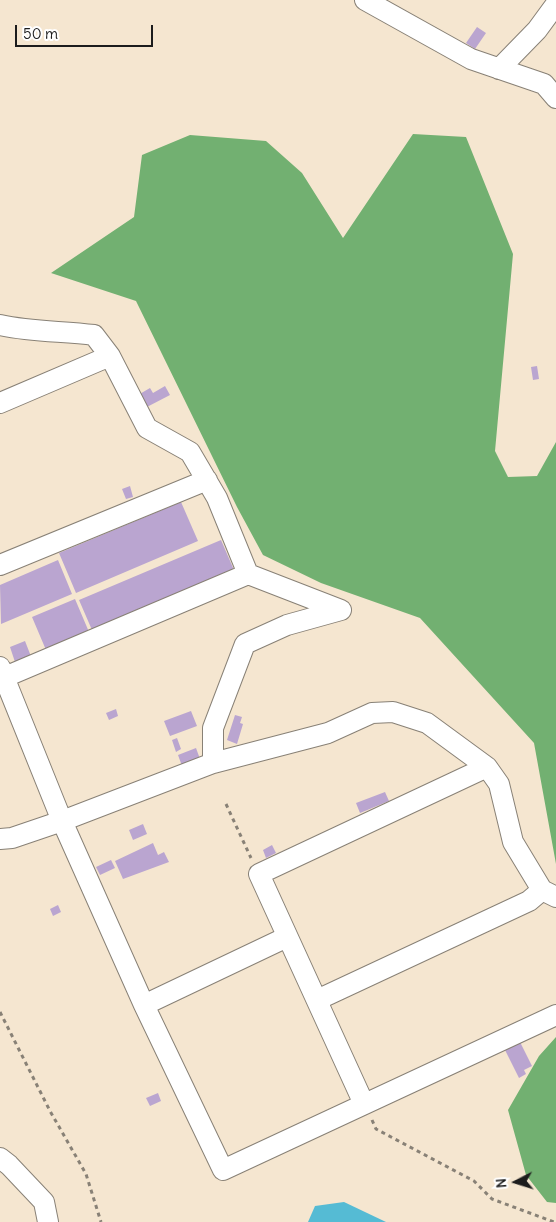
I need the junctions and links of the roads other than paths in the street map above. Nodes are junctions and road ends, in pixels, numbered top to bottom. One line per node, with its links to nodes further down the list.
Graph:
1 (365, 0): 3 (street)
2 (556, 4): 3 (street)
3 (499, 69): 4 (street)
4 (556, 98)
5 (0, 325): 6 (street)
6 (110, 356): 7 (street); 8 (street)
7 (0, 403)
8 (207, 480): 9 (street); 10 (street)
9 (0, 565)
10 (248, 574): 11 (street); 12 (street)
11 (1, 675): 14 (street)
12 (212, 763): 13 (street); 14 (street)
13 (487, 768): 16 (street); 17 (street)
14 (62, 821): 15 (street); 19 (street)
15 (0, 839)
16 (549, 894): 18 (street)
17 (287, 937): 18 (street); 19 (street)
18 (317, 1000): 21 (street)
19 (144, 1005): 21 (street)
20 (556, 1014): 21 (street)
21 (364, 1104)
22 (0, 1158): 23 (street)
23 (48, 1222)

